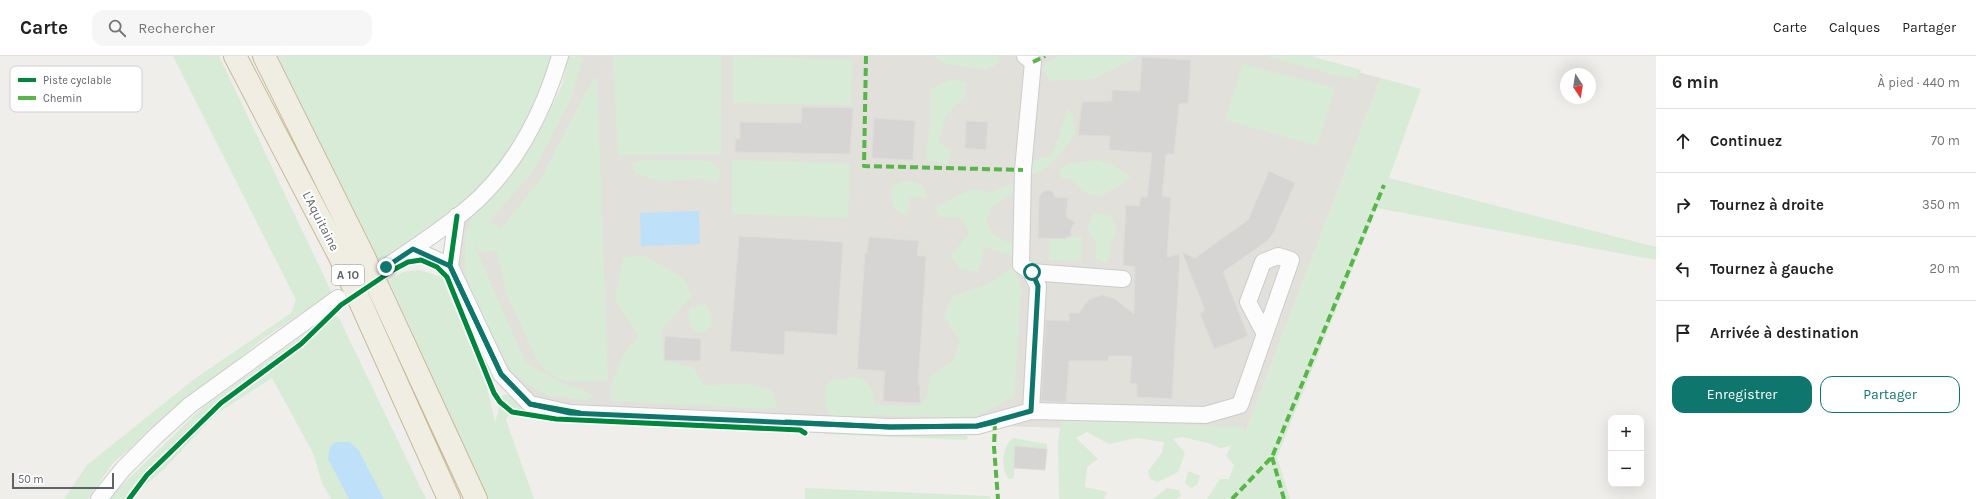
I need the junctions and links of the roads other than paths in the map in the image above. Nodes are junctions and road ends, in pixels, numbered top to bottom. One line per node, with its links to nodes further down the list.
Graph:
1 (235, 56): 15 (highway, L'Aquitaine / A 10)
2 (264, 56): 16 (highway, L'Aquitaine / A 10)
3 (560, 56): 5 (street)
4 (1030, 58): 9 (street)
5 (457, 216): 6 (street); 7 (street)
6 (413, 249): 7 (street); 8 (street)
7 (450, 266): 13 (street)
8 (386, 267)
9 (1032, 272): 10 (street); 13 (street)
10 (1123, 279)
11 (338, 298): 14 (street)
12 (1265, 334): 13 (street)
13 (1031, 411)
14 (99, 499)
15 (449, 499)
16 (476, 499)

